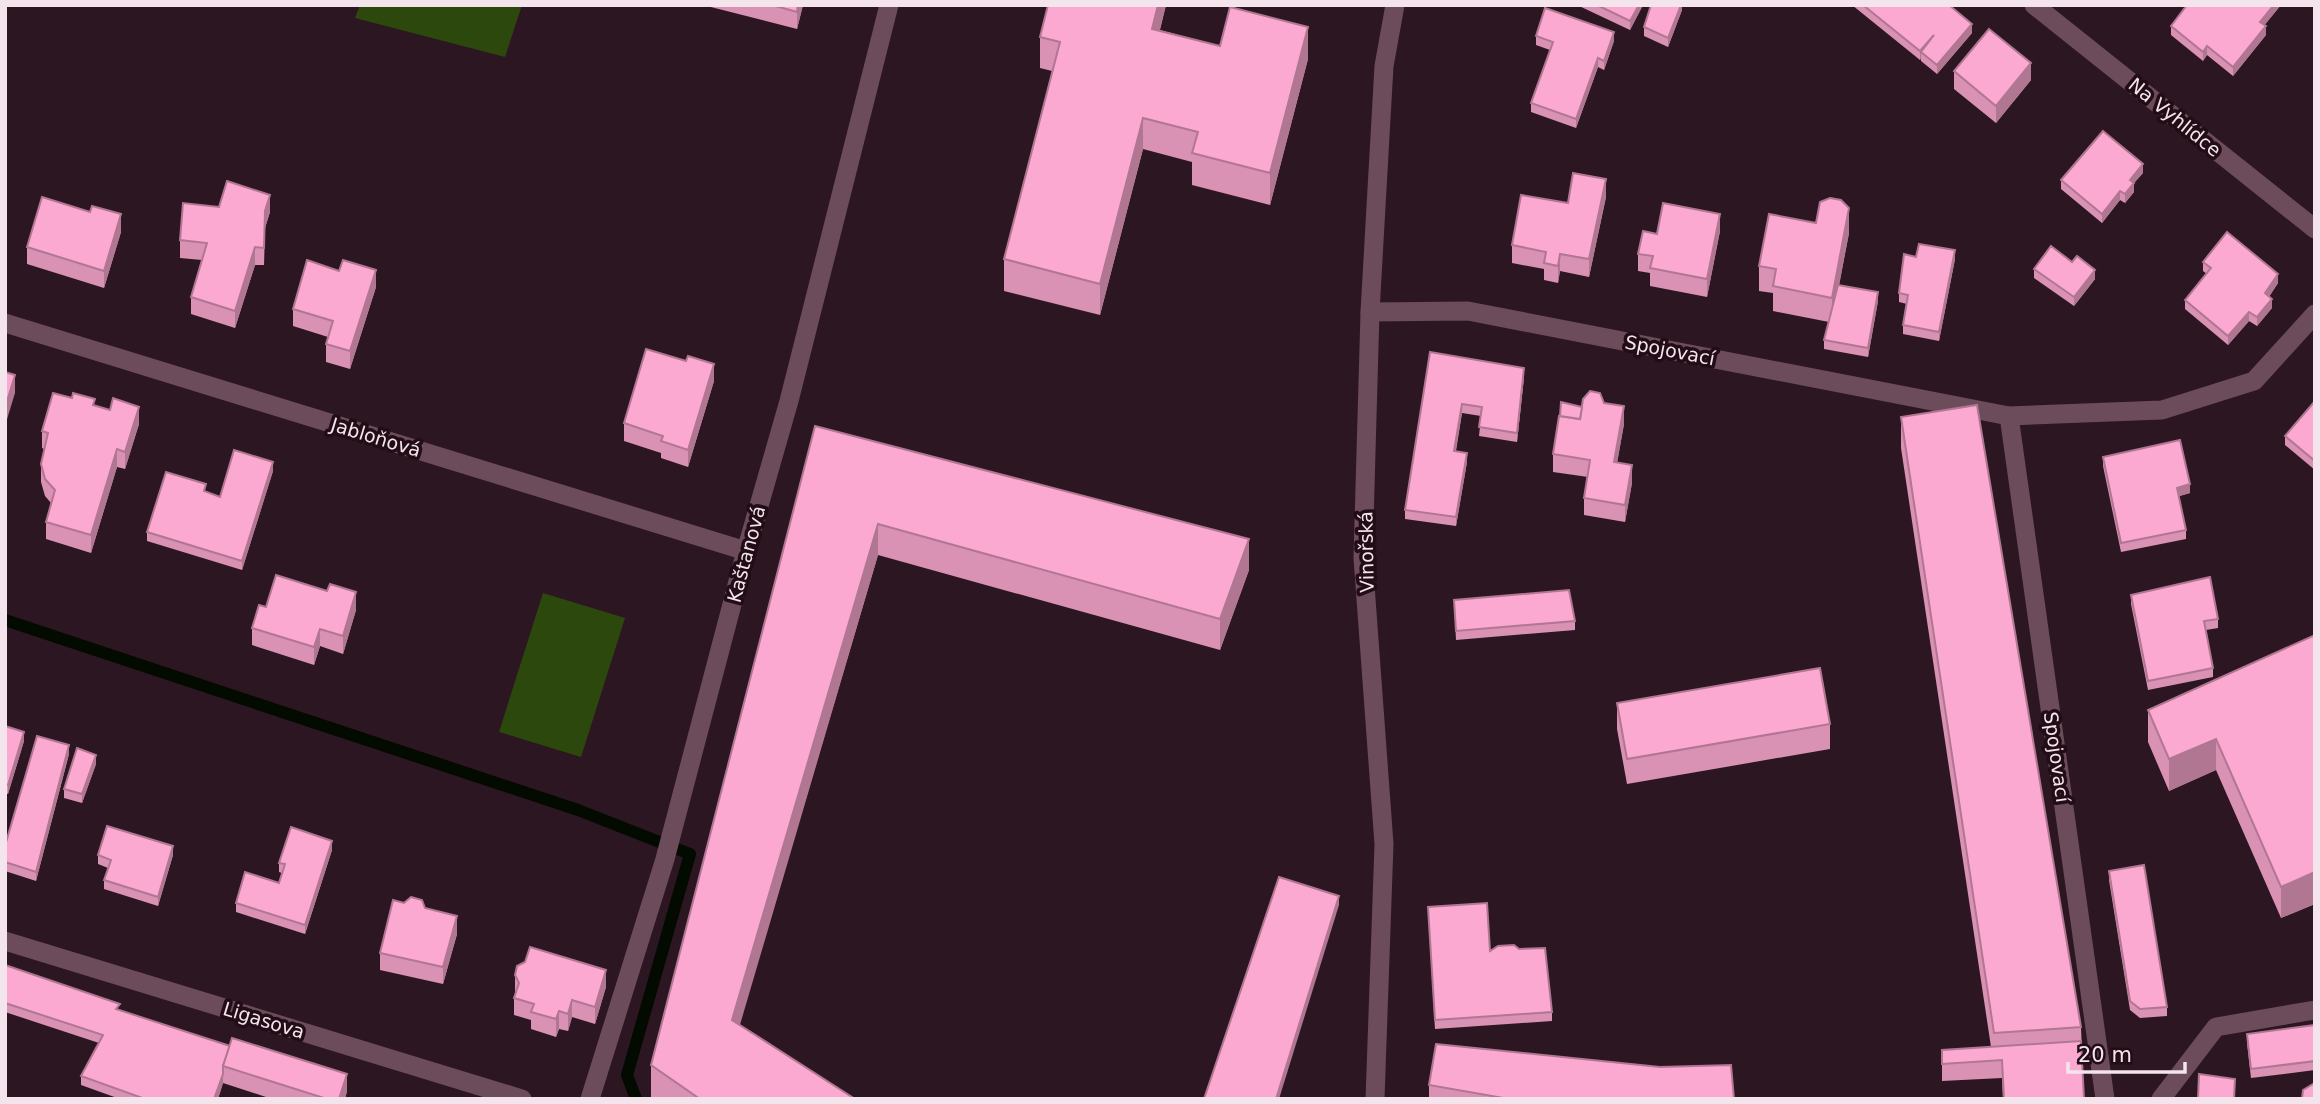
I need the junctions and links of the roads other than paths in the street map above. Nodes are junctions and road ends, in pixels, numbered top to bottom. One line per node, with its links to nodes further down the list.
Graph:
1 (889, 5): 9 (street, Kaštanová)
2 (1395, 5): 5 (street, Vinořská)
3 (2034, 5): 4 (street, Na Vyhlídce)
4 (2315, 229)
5 (1370, 312): 8 (street, Spojovací); 14 (street, Vinořská)
6 (2315, 314): 8 (street, Spojovací)
7 (5, 323): 9 (street, Jabloňová)
8 (2009, 416): 15 (street, Spojovací)
9 (746, 551): 13 (street, Kaštanová)
10 (5, 941): 12 (street, Ligasova)
11 (2315, 1010): 16 (street)
12 (522, 1099)
13 (590, 1099)
14 (1375, 1099)
15 (2105, 1099)
16 (2161, 1099)

